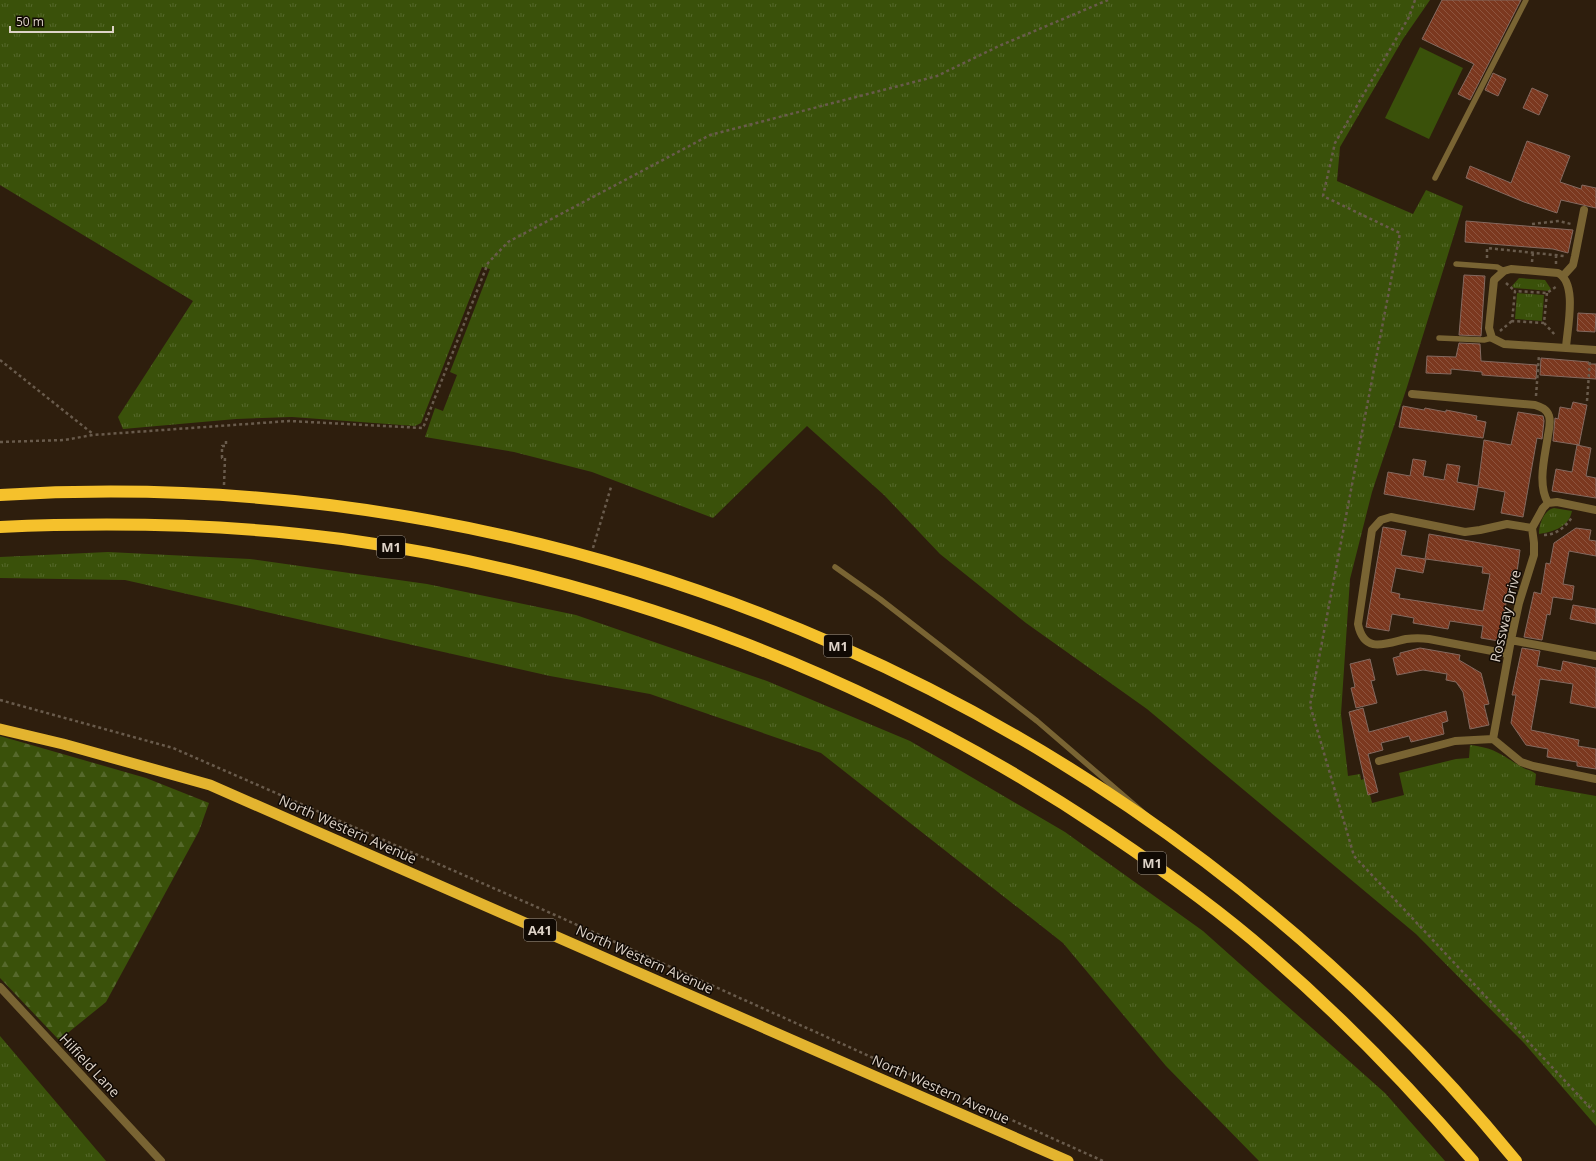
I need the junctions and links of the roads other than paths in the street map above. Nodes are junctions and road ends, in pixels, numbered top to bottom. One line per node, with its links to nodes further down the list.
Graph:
1 (1526, 0): 2 (lane)
2 (1436, 178)
3 (1584, 210): 6 (street)
4 (1456, 264): 5 (lane)
5 (1504, 271): 6 (street); 8 (street)
6 (1563, 276): 9 (street)
7 (1439, 338): 8 (lane)
8 (1492, 338): 9 (street)
9 (1566, 348): 10 (street)
10 (1594, 350)
11 (1412, 394): 13 (street)
12 (0, 495): 25 (highway, M1)
13 (1548, 504): 14 (street); 16 (street)
14 (1596, 510)
15 (0, 527): 29 (highway, M1)
16 (1532, 532): 18 (street, Rossway Drive); 19 (street)
17 (835, 567): 25 (lane)
18 (1511, 640): 19 (street, Rossway Drive); 20 (street)
19 (1508, 654): 22 (street, Rossway Drive)
20 (1596, 656)
21 (0, 729): 28 (highway, North Western Avenue / A41)
22 (1493, 739): 23 (street); 24 (street)
23 (1378, 761)
24 (1596, 779)
25 (1162, 829): 30 (highway, M1)
26 (0, 987): 27 (street, Hilfield Lane)
27 (161, 1161)
28 (1068, 1161)
29 (1473, 1161)
30 (1516, 1161)

